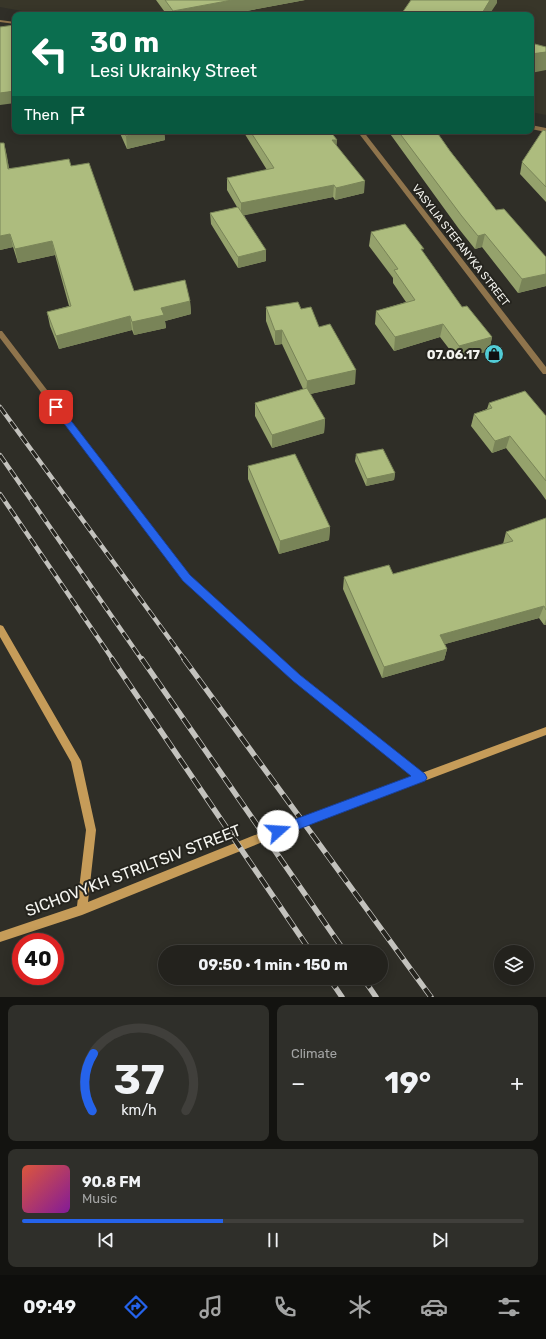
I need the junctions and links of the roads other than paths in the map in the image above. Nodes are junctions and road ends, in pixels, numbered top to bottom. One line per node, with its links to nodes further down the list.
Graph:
1 (0, 21): 2 (street)
2 (12, 23)
3 (534, 128): 4 (street)
4 (546, 130)
5 (362, 134): 7 (street, VASYLIA STEFANYKA STREET)
6 (0, 333): 10 (street)
7 (546, 372)
8 (0, 629): 11 (street)
9 (546, 731): 10 (street, SICHOVYKH STRILTSIV STREET)
10 (421, 778): 11 (street, SICHOVYKH STRILTSIV STREET)
11 (82, 910): 12 (street, SICHOVYKH STRILTSIV STREET)
12 (0, 937)

